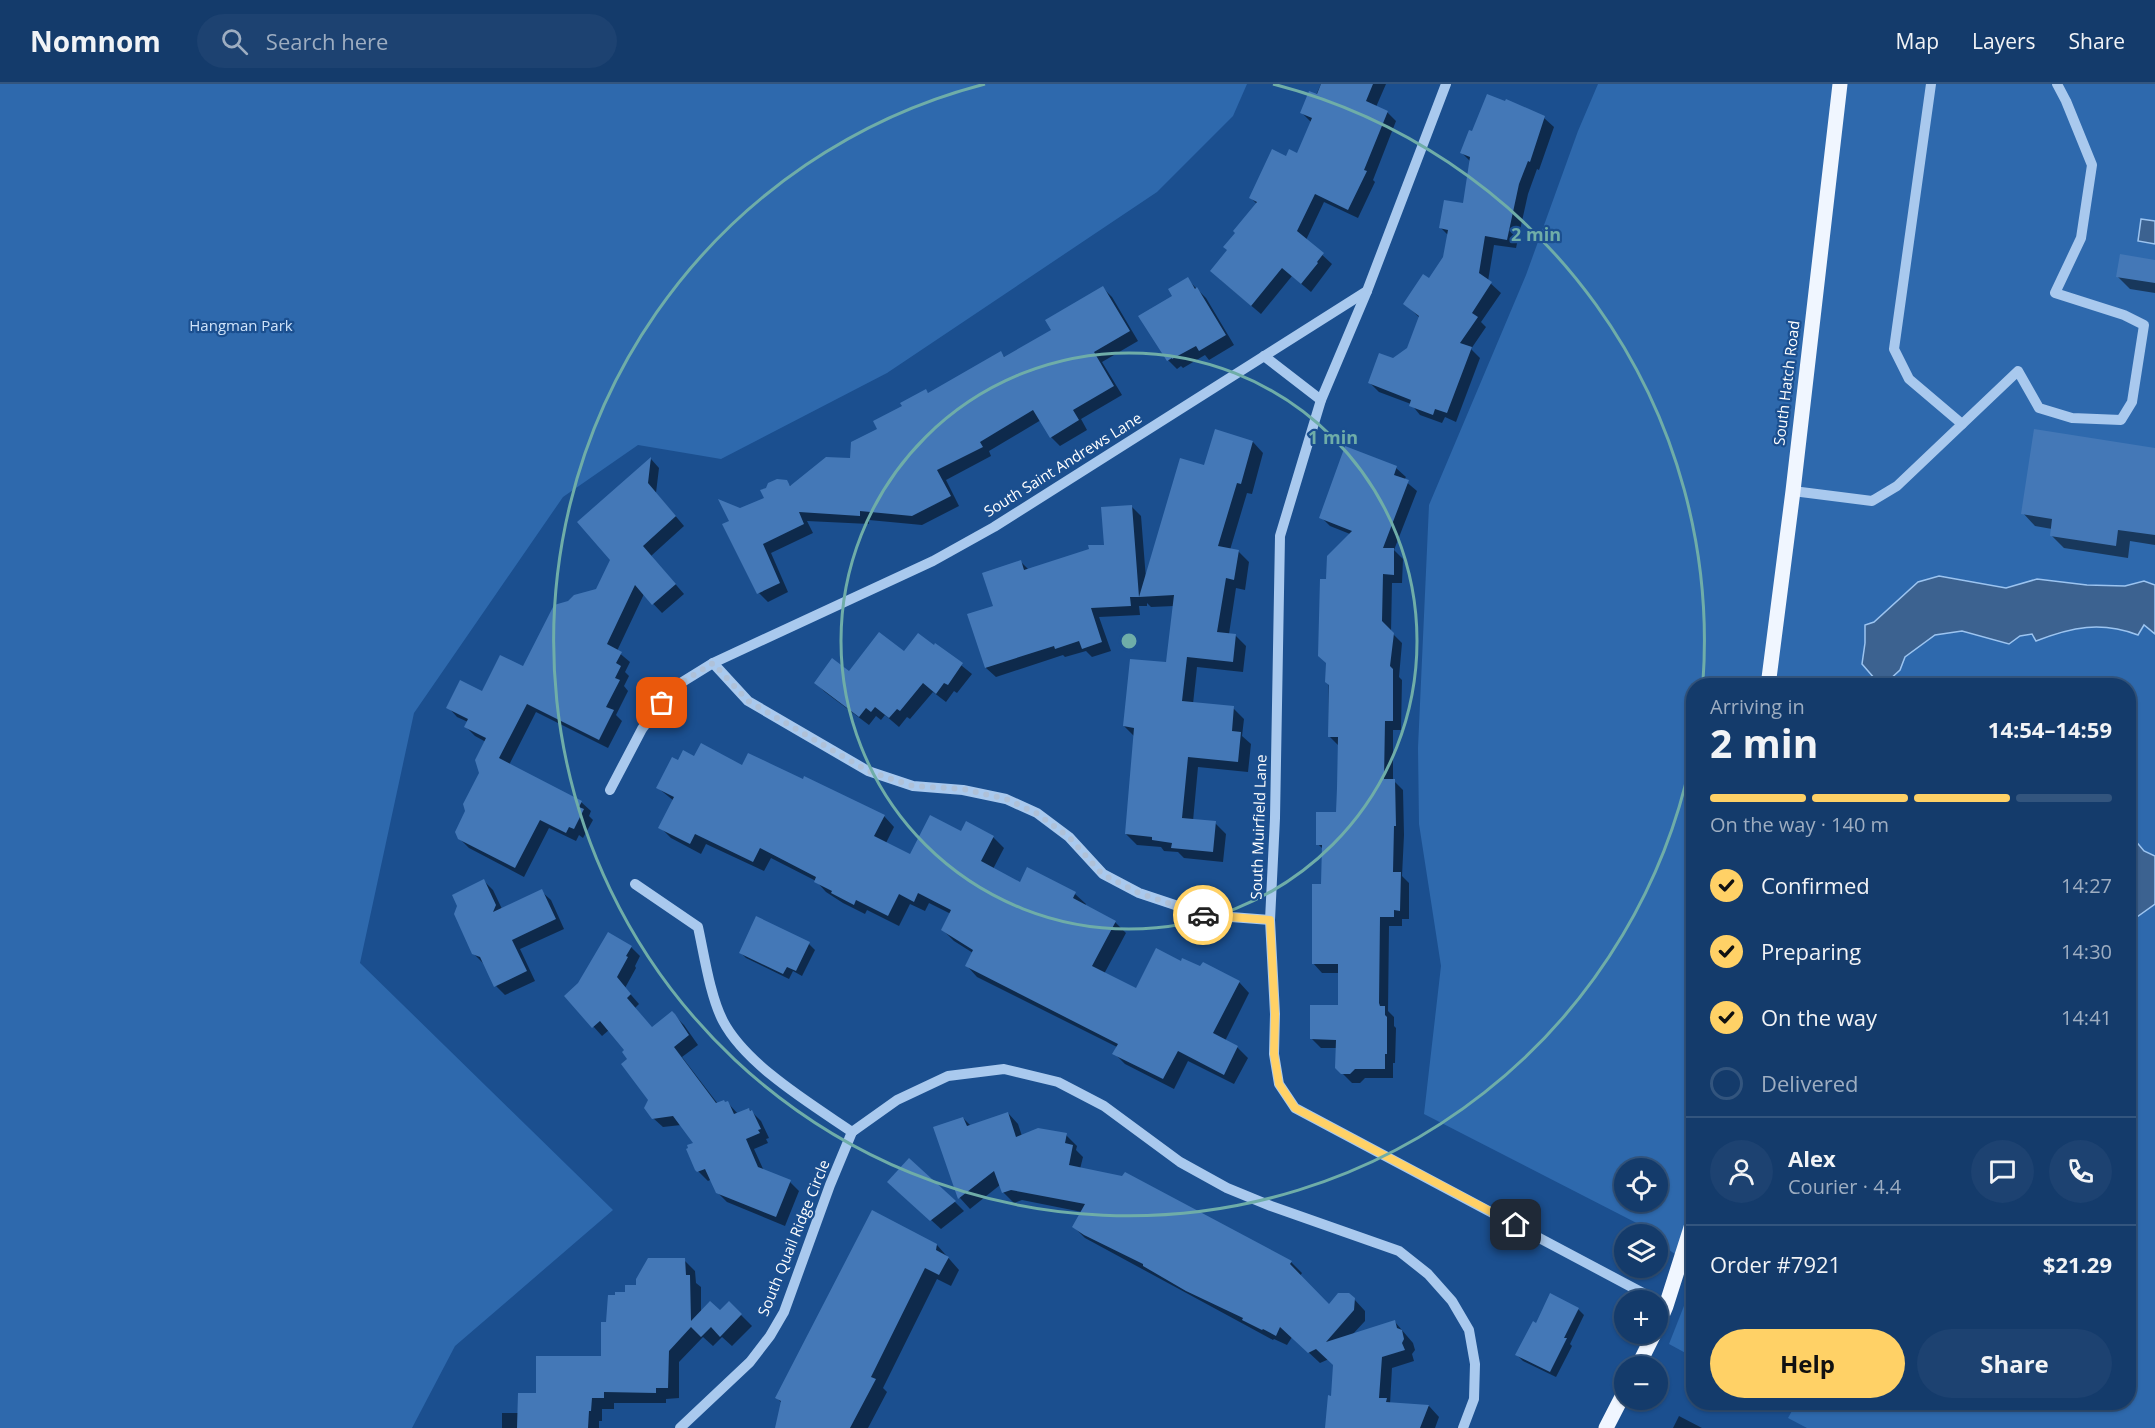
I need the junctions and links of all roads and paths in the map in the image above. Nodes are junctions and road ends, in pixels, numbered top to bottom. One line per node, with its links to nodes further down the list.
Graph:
1 (1446, 84): 5 (street)
2 (1840, 84): 9 (main road, South Hatch Road)
3 (1931, 84): 8 (street)
4 (2057, 84): 8 (street)
5 (1367, 291): 6 (street, South Saint Andrews Lane); 7 (street, South Muirfield Lane)
6 (1264, 356): 7 (street); 10 (street, South Saint Andrews Lane)
7 (1321, 400): 14 (street, South Muirfield Lane)
8 (1962, 424): 9 (street)
9 (1793, 491): 11 (main road, South Hatch Road)
10 (713, 663): 12 (street, South Saint Andrews Lane); 14 (street)
11 (1769, 678)
12 (610, 790)
13 (635, 884): 15 (street)
14 (1270, 920): 17 (street, South Muirfield Lane)
15 (852, 1132): 20 (street, South Quail Ridge Circle); 21 (street)
16 (1686, 1238): 18 (main road)
17 (1636, 1290)
18 (1665, 1290)
19 (1615, 1410): 22 (main road)
20 (680, 1428)
21 (1463, 1428)
22 (1606, 1428)

